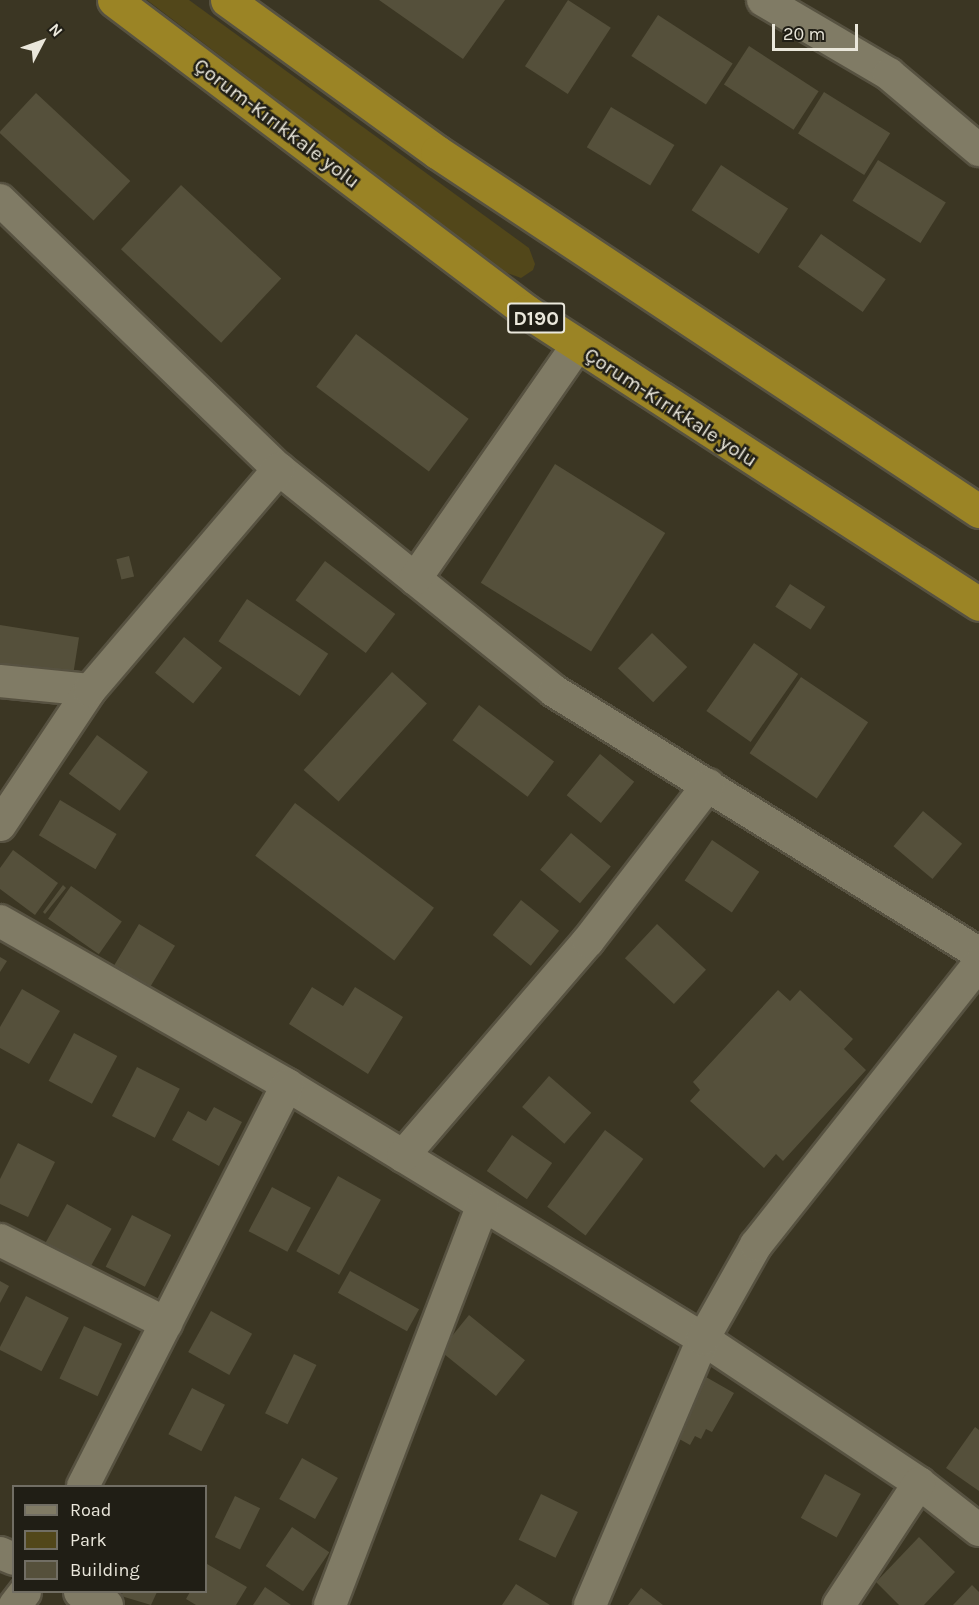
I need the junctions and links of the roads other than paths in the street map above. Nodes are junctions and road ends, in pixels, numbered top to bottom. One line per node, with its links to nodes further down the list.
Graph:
1 (114, 0): 6 (highway, Çorum-Kırıkkale yolu / D190)
2 (227, 0): 8 (highway)
3 (763, 0): 4 (street)
4 (979, 150)
5 (3, 209): 7 (street)
6 (577, 346): 9 (street); 10 (highway, Çorum-Kırıkkale yolu / D190)
7 (279, 469): 9 (street); 12 (street)
8 (979, 511)
9 (415, 579): 13 (street)
10 (979, 604)
11 (0, 681): 12 (street)
12 (90, 690): 14 (street)
13 (708, 785): 16 (street); 19 (street)
14 (0, 825)
15 (0, 921): 18 (street)
16 (979, 953)
17 (979, 964): 23 (street)
18 (287, 1085): 19 (street); 22 (street)
19 (403, 1156): 20 (street)
20 (483, 1205): 23 (street); 31 (street)
21 (0, 1240): 22 (street)
22 (166, 1323): 25 (street)
23 (703, 1339): 24 (street); 32 (street)
24 (919, 1483): 26 (street); 33 (street)
25 (83, 1485)
26 (979, 1530)
27 (24, 1593): 29 (street)
28 (83, 1593): 30 (street)
29 (15, 1605)
30 (107, 1605)
31 (330, 1605)
32 (590, 1605)
33 (838, 1605)

